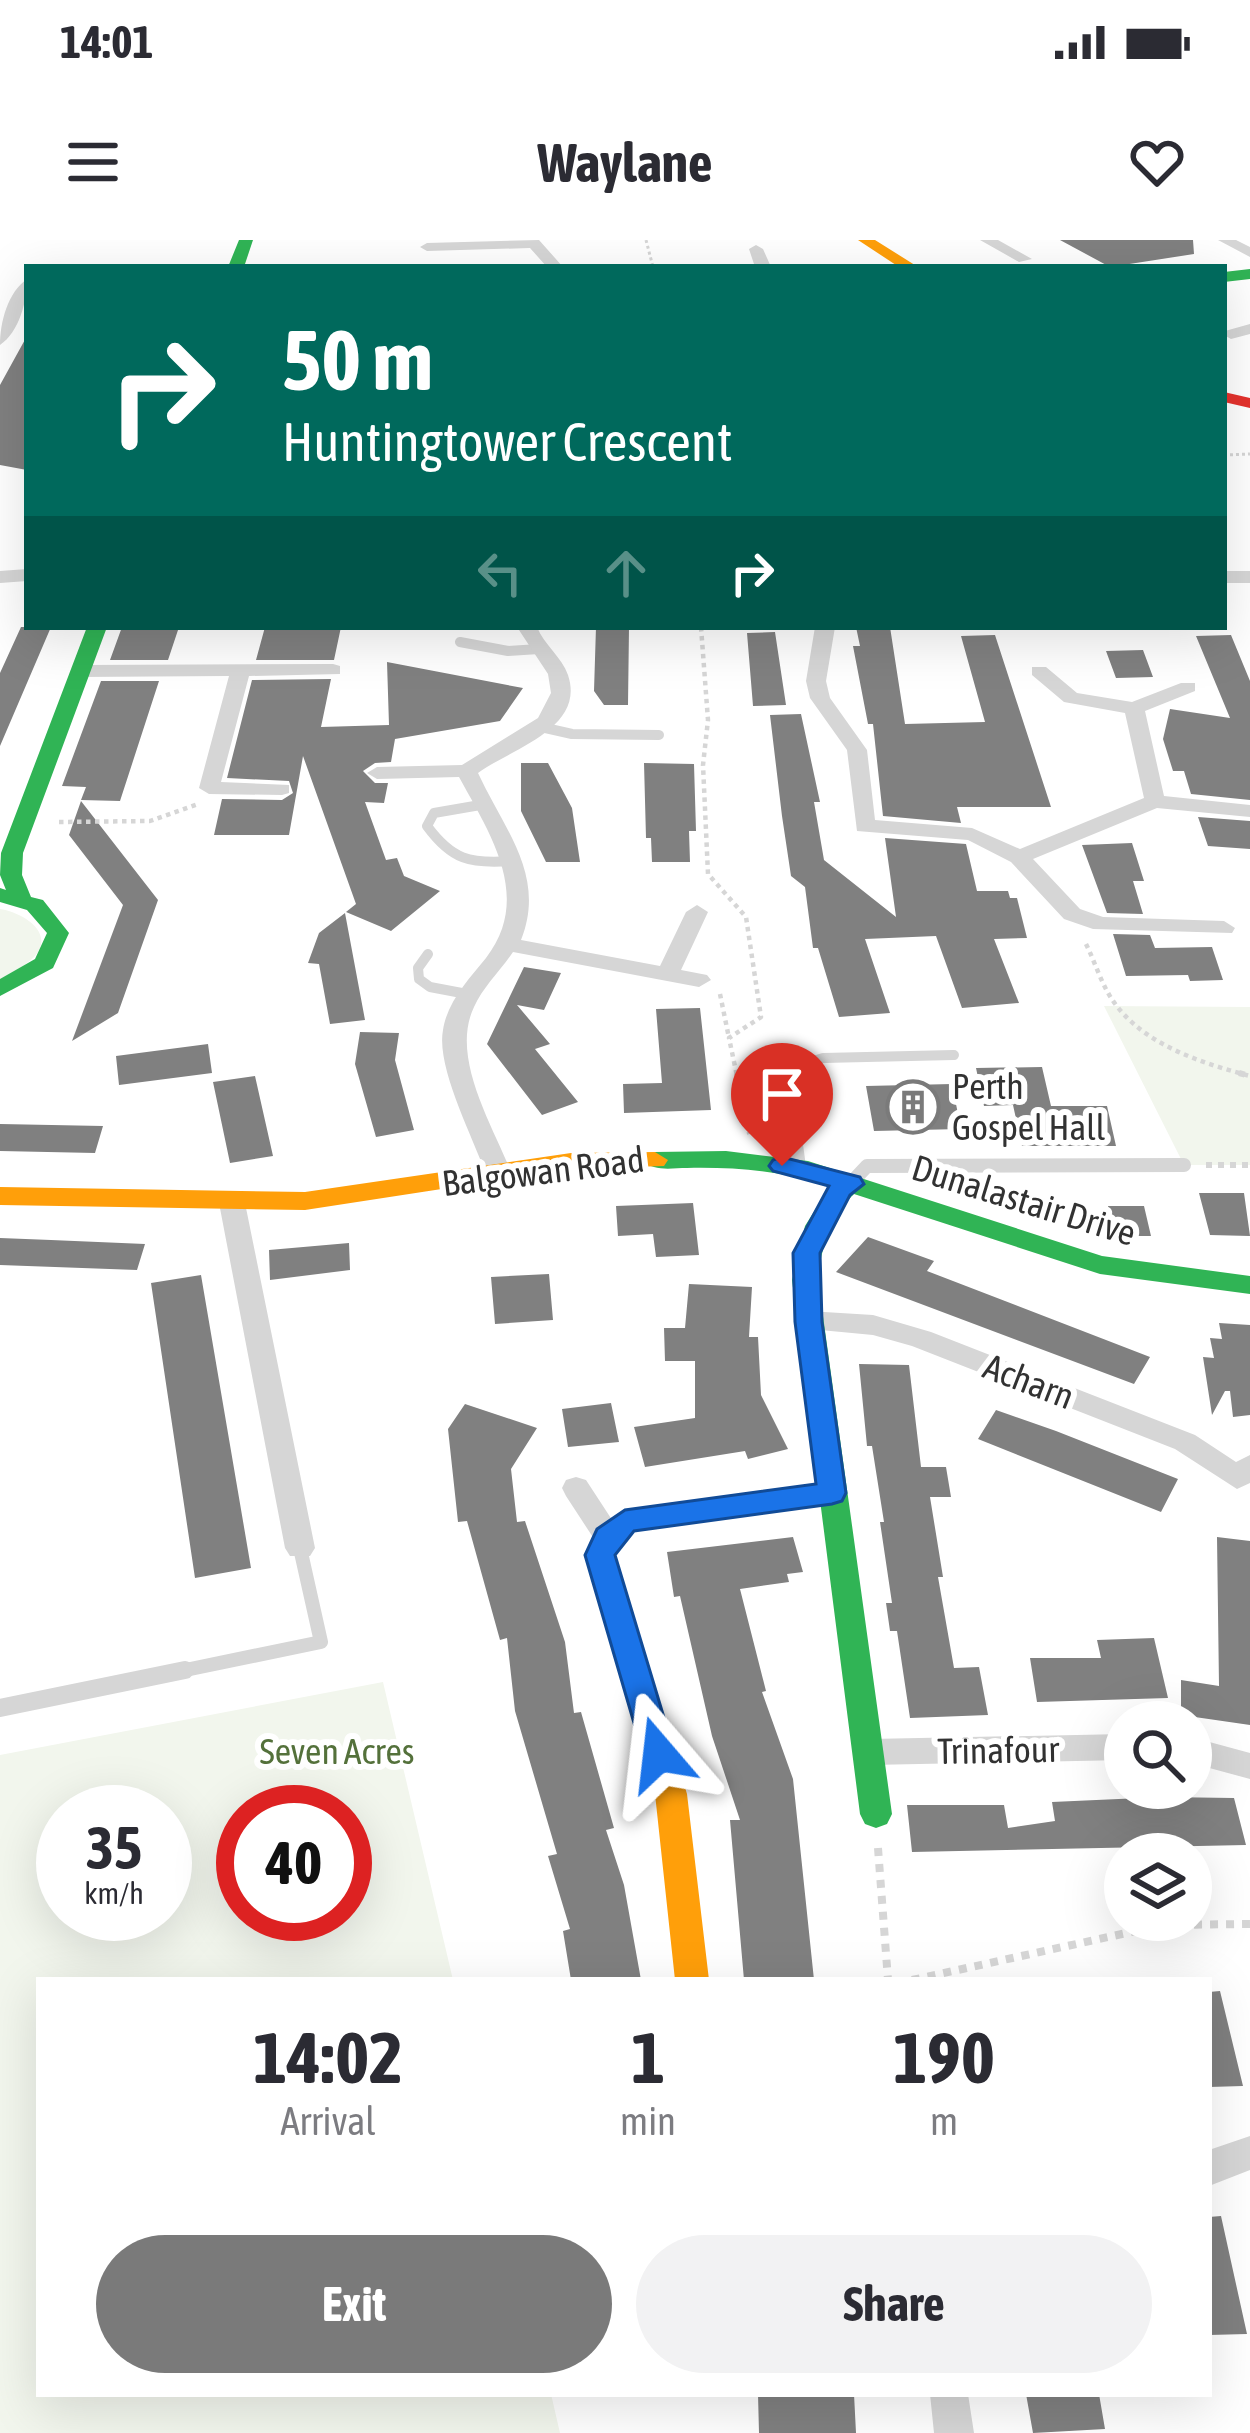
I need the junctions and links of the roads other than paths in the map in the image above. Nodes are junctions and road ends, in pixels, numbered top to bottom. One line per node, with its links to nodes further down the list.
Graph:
1 (866, 240): 11 (street)
2 (987, 240): 8 (street)
3 (1225, 240): 7 (street)
4 (530, 242): 5 (street); 9 (street)
5 (427, 247)
6 (756, 250): 10 (street)
7 (1250, 253)
8 (1024, 259)
9 (551, 264)
10 (763, 264)
11 (905, 264)
12 (24, 289): 15 (street)
13 (1250, 329): 14 (street)
14 (1231, 334)
15 (0, 340)
16 (96, 630): 22 (street)
17 (529, 630): 20 (street)
18 (824, 630): 35 (street)
19 (460, 642): 20 (lane)
20 (539, 649): 27 (street)
21 (333, 670): 24 (street)
22 (81, 671): 24 (street); 36 (street)
23 (1040, 671): 26 (street)
24 (240, 673): 31 (street)
25 (1188, 688): 26 (street)
26 (1134, 708): 32 (street)
27 (541, 728): 28 (lane); 29 (street)
28 (658, 735)
29 (467, 771): 30 (street); 33 (street)
30 (377, 773)
31 (282, 789)
32 (1155, 801): 34 (street); 38 (street)
33 (487, 804): 39 (street); 39 (lane)
34 (1250, 811)
35 (865, 826): 37 (street); 38 (street)
36 (11, 849): 40 (street)
37 (867, 853)
38 (1019, 857): 42 (street)
39 (511, 861): 43 (street)
40 (11, 897): 47 (street)
41 (697, 912): 45 (street)
42 (1224, 928)
43 (508, 944): 45 (street); 48 (street)
44 (428, 954): 48 (lane)
45 (668, 972): 46 (street)
46 (699, 980)
47 (0, 988)
48 (467, 994): 52 (street)
49 (954, 1054): 51 (lane)
50 (1184, 1165): 53 (lane)
51 (799, 1168): 52 (street, Balgowan Road); 53 (street, Balgowan Road)
52 (498, 1172): 55 (street, Balgowan Road)
53 (851, 1184): 56 (street, Dunalastair Drive); 57 (street)
54 (0, 1196): 55 (street, Balgowan Road)
55 (232, 1203): 62 (street)
56 (1250, 1285)
57 (808, 1322): 58 (street, Acharn); 60 (street)
58 (1246, 1477)
59 (576, 1488): 61 (street)
60 (832, 1493): 61 (street); 65 (street)
61 (608, 1537): 69 (street)
62 (301, 1548): 63 (lane)
63 (0, 1708)
64 (1104, 1747): 65 (street, Trinafour)
65 (870, 1752): 68 (street)
66 (1212, 1756): 67 (street)
67 (1250, 1766)
68 (876, 1814)
69 (692, 1977)
70 (1250, 2153): 71 (street)
71 (1212, 2167)
72 (949, 2397): 73 (street)
73 (954, 2433)

